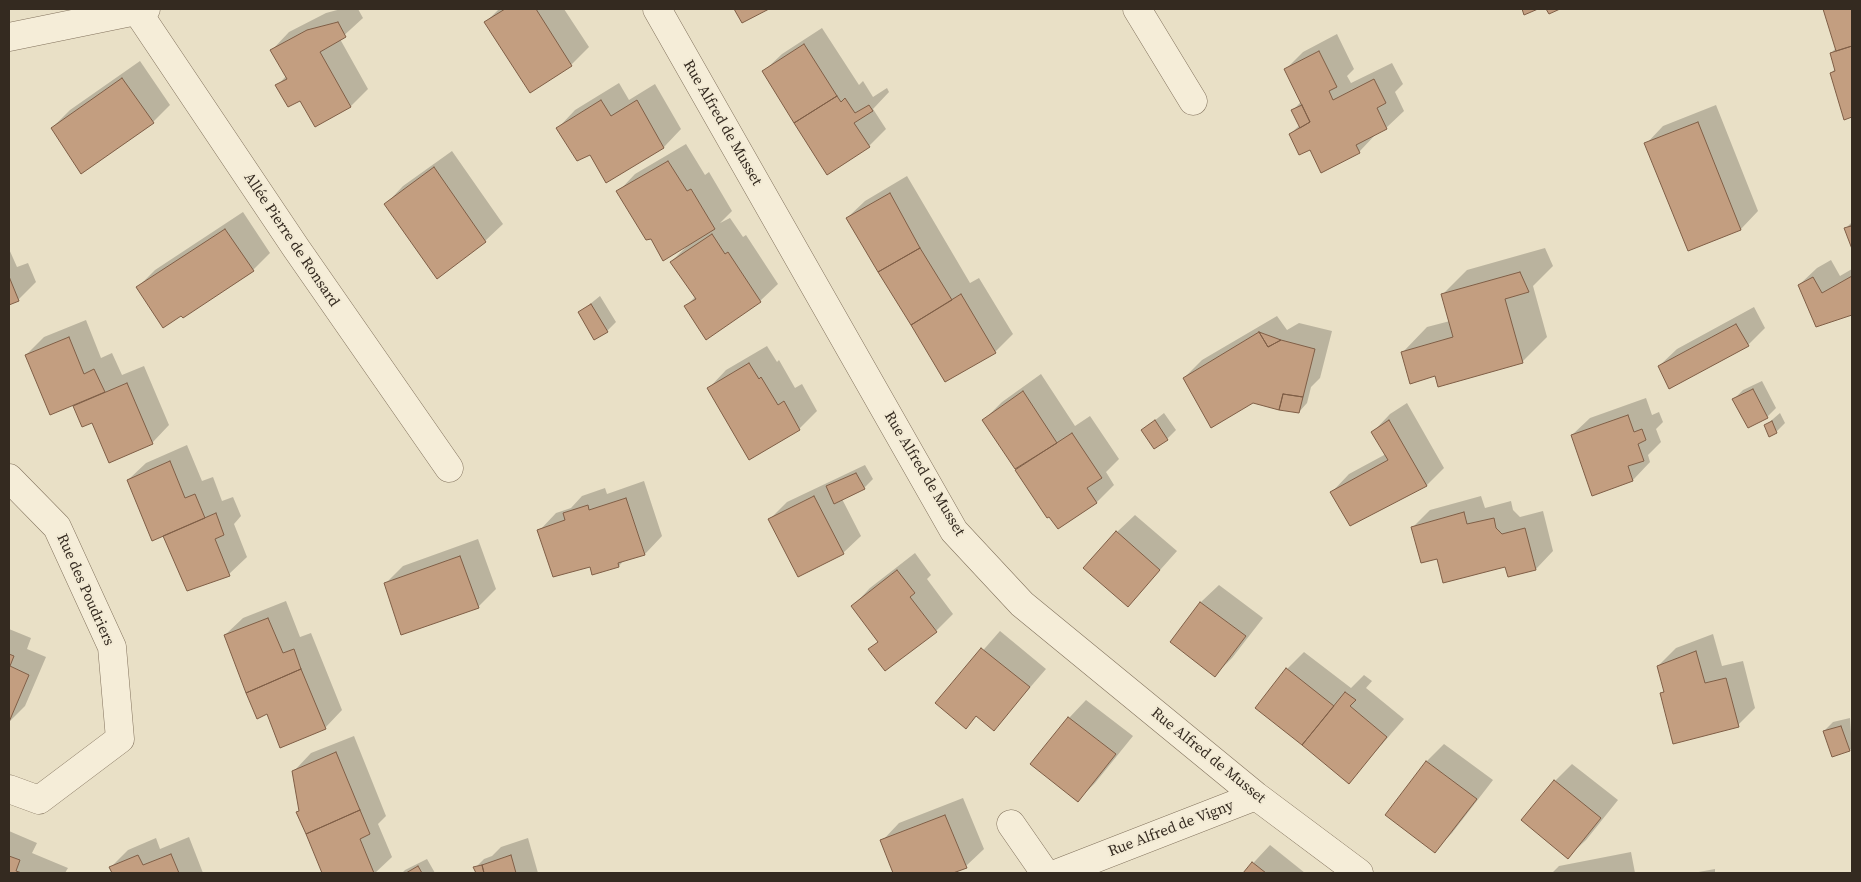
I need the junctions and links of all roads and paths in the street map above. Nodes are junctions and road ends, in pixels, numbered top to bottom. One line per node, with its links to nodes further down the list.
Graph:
1 (657, 9): 9 (street, Rue Alfred de Musset)
2 (1137, 9): 5 (street)
3 (142, 10): 4 (street); 6 (street, Allée Pierre de Ronsard)
4 (9, 37)
5 (1193, 101)
6 (449, 468)
7 (9, 478): 8 (street, Rue des Poudriers)
8 (9, 789)
9 (1256, 796): 12 (street, Rue Alfred de Vigny); 13 (street, Rue Alfred de Musset)
10 (1011, 824): 11 (street)
11 (1045, 873)
12 (1058, 873)
13 (1359, 873)

